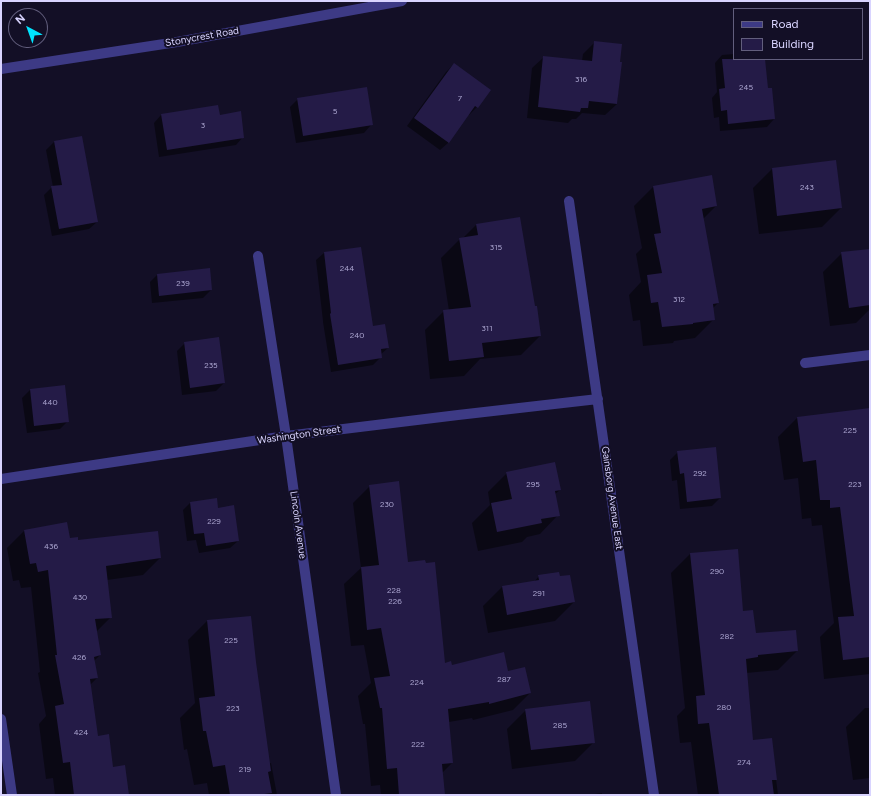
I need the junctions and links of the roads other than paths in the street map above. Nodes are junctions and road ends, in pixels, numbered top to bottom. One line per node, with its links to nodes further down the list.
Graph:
1 (402, 1): 2 (street, Stonycrest Road)
2 (1, 69)
3 (569, 201): 7 (street, Gainsborg Avenue East)
4 (258, 256): 8 (street, Lincoln Avenue)
5 (870, 355): 6 (street)
6 (805, 363)
7 (598, 399): 8 (street, Washington Street); 13 (street, Gainsborg Avenue East)
8 (286, 436): 9 (street, Washington Street); 12 (street, Lincoln Avenue)
9 (1, 479)
10 (1, 719): 11 (street)
11 (12, 795)
12 (336, 795)
13 (654, 795)

